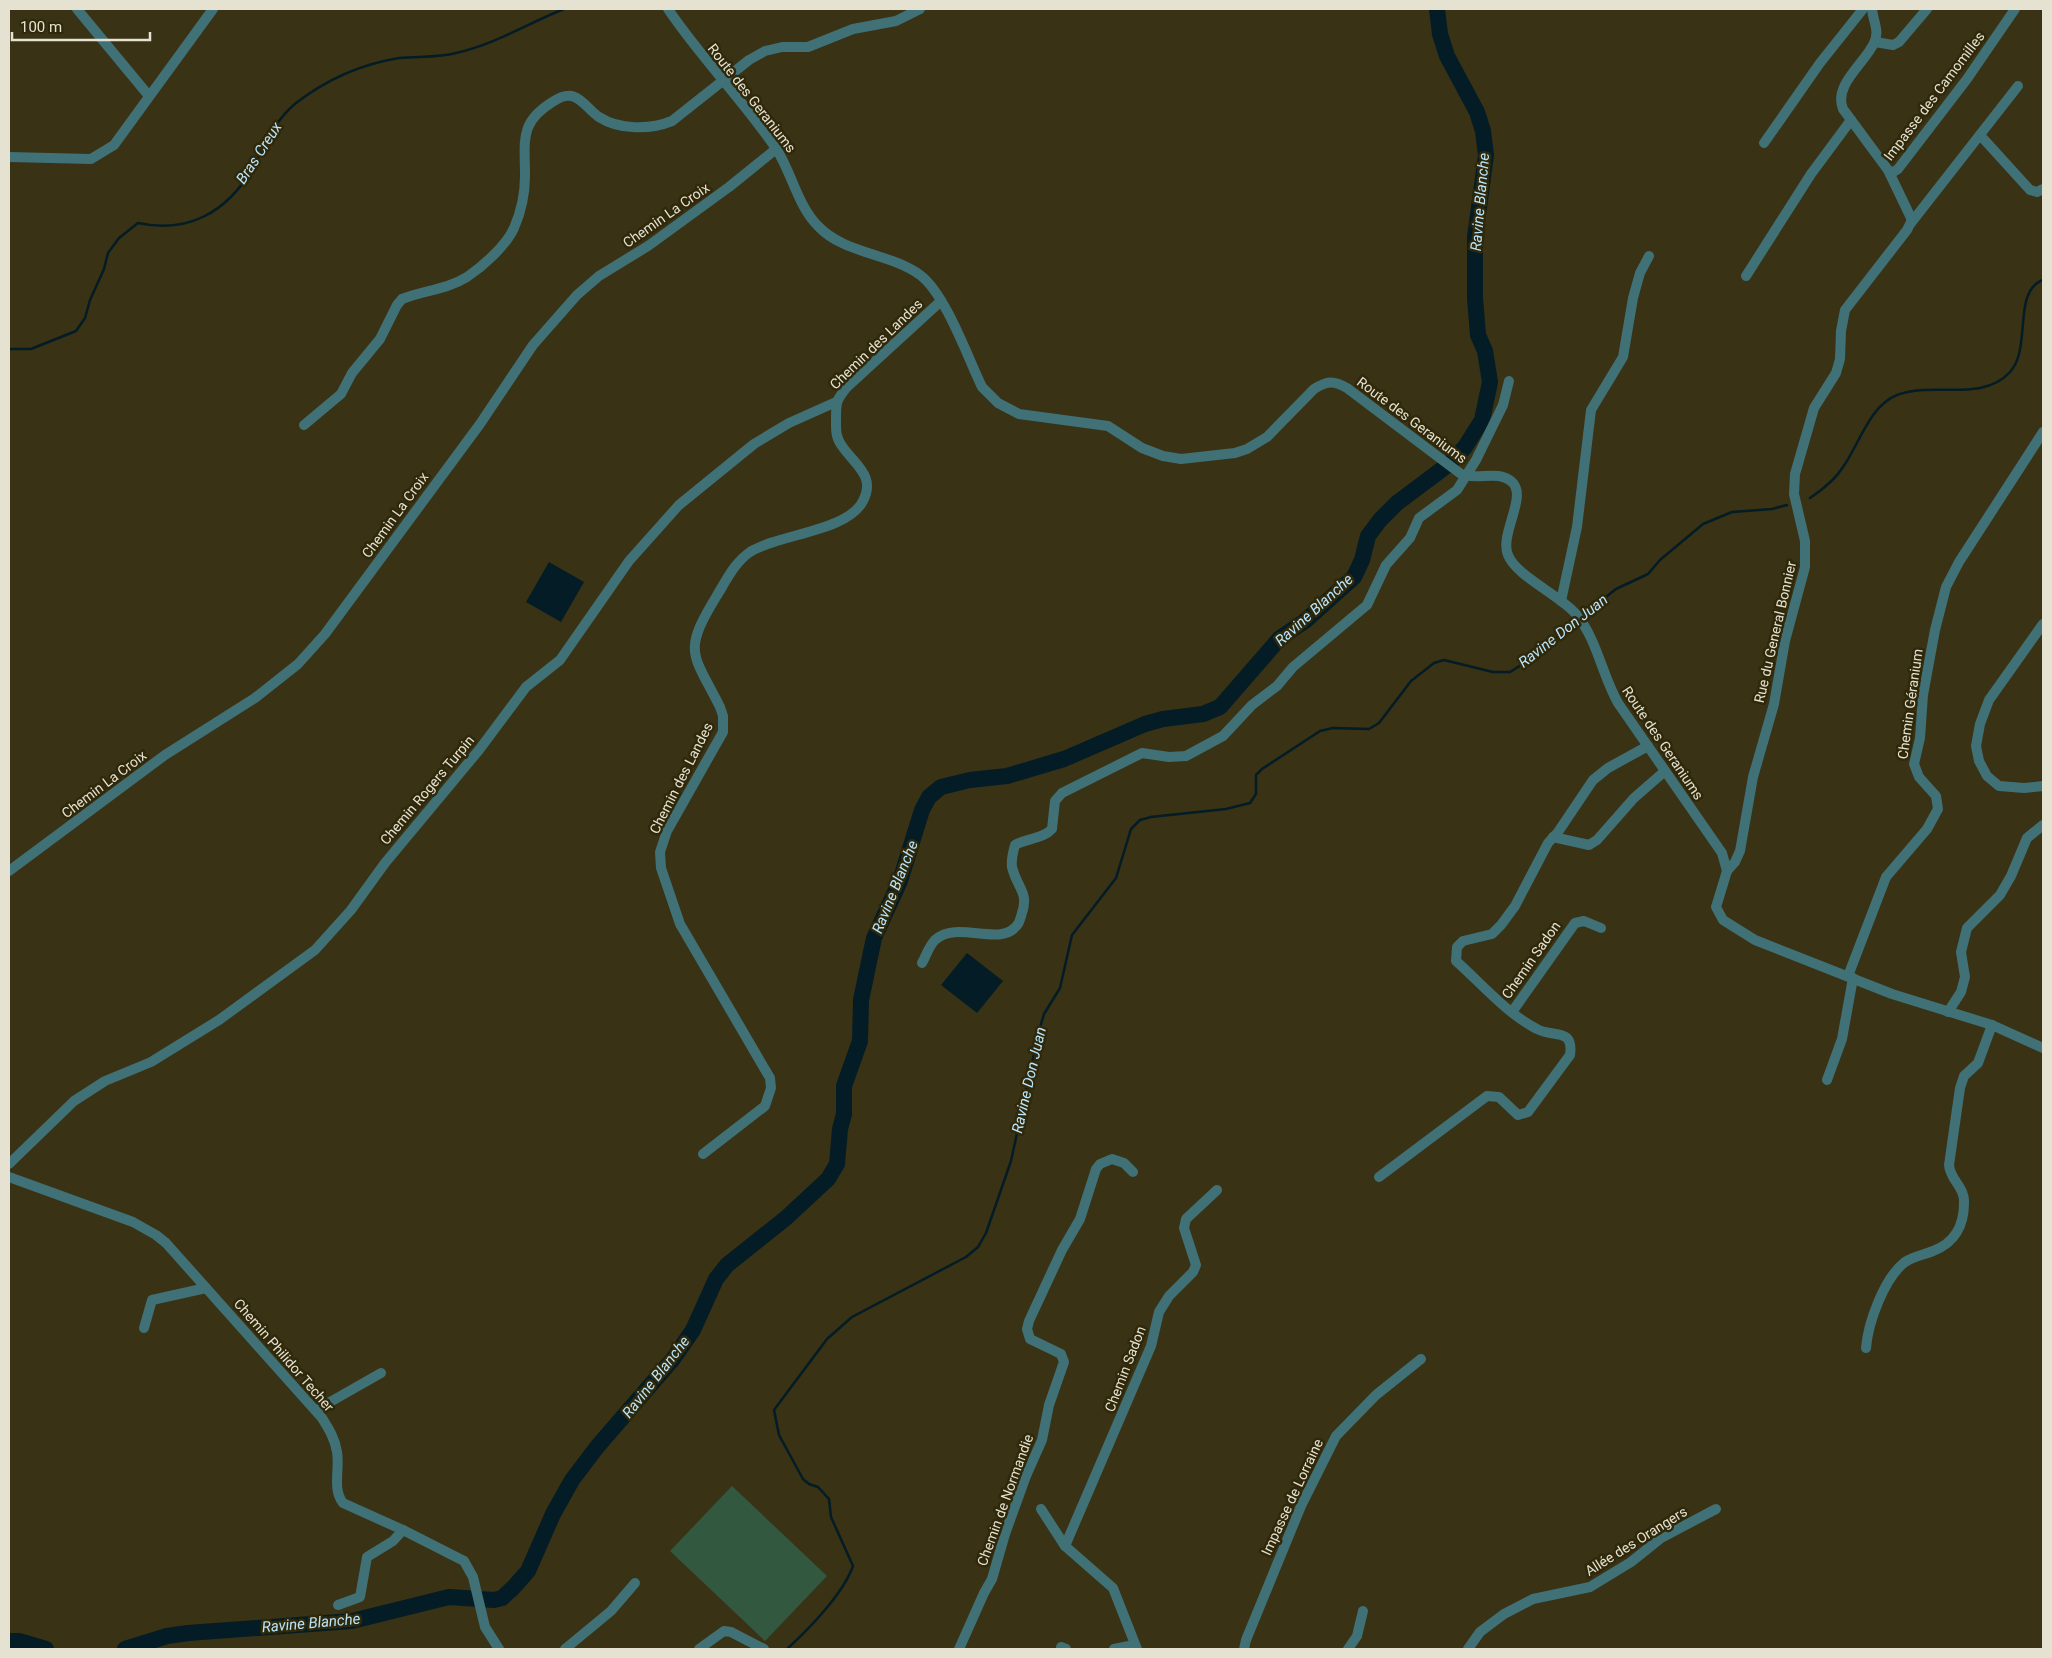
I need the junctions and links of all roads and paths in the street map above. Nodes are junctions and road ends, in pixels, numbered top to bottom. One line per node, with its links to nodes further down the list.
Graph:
1 (77, 9): 12 (street)
2 (213, 9): 12 (street)
3 (668, 9): 10 (street, Route des Geraniums)
4 (920, 9): 10 (street)
5 (1863, 9): 15 (street)
6 (1872, 9): 9 (street)
7 (1928, 9): 9 (street)
8 (2015, 9): 18 (street, Impasse des Camomilles)
9 (1875, 42): 13 (street)
10 (723, 82): 16 (street, Route des Geraniums); 26 (street)
11 (2018, 86): 14 (street, Rue du General Bonnier)
12 (149, 96): 17 (street)
13 (1851, 120): 18 (street); 22 (street)
14 (1980, 135): 19 (street); 20 (street, Rue du General Bonnier)
15 (1764, 143)
16 (776, 149): 23 (street, Route des Geraniums); 36 (street, Chemin La Croix)
17 (9, 157)
18 (1890, 174): 20 (street)
19 (2043, 189)
20 (1911, 224): 37 (street, Rue du General Bonnier)
21 (1649, 256): 29 (street)
22 (1746, 276)
23 (941, 301): 25 (street, Chemin des Landes); 28 (street, Route des Geraniums)
24 (1509, 381): 28 (street)
25 (836, 402): 46 (street, Chemin des Landes); 47 (street, Chemin Rogers Turpin)
26 (304, 425)
27 (2043, 432): 40 (street, Chemin Géranium)
28 (1465, 476): 29 (street, Route des Geraniums); 39 (street)
29 (1561, 601): 31 (street, Route des Geraniums)
30 (2043, 624): 33 (street)
31 (1648, 746): 32 (street, Route des Geraniums); 35 (street, Chemin Sadon)
32 (1665, 772): 35 (street); 37 (street, Route des Geraniums)
33 (2043, 786)
34 (2043, 825): 42 (street)
35 (1553, 837): 41 (street, Chemin Sadon)
36 (9, 871)
37 (1727, 871): 40 (street)
38 (1601, 928): 41 (street, Chemin Sadon)
39 (922, 963)
40 (1850, 977): 42 (street); 45 (street, Chemin Géranium)
41 (1512, 1012): 50 (street, Chemin Sadon)
42 (1948, 1012): 43 (street)
43 (1992, 1025): 44 (street); 54 (street)
44 (2043, 1048)
45 (1827, 1080)
46 (703, 1154)
47 (9, 1164)
48 (1133, 1172): 70 (street, Chemin de Normandie)
49 (9, 1177): 52 (street, Chemin Philidor Techer)
50 (1379, 1177)
51 (1217, 1190): 61 (street, Chemin Sadon)
52 (206, 1288): 53 (street); 57 (street, Chemin Philidor Techer)
53 (144, 1328)
54 (1866, 1348)
55 (1420, 1359): 72 (street, Impasse de Lorraine)
56 (381, 1373): 57 (street)
57 (316, 1410): 60 (street, Chemin Philidor Techer)
58 (1040, 1509): 61 (street)
59 (1716, 1509): 74 (street, Allée des Orangers)
60 (403, 1530): 63 (street); 66 (street, Chemin Philidor Techer)
61 (1065, 1546): 65 (street)
62 (635, 1583): 67 (street)
63 (338, 1605)
64 (1363, 1611): 73 (street)
65 (1135, 1647): 71 (street)
66 (499, 1649)
67 (566, 1649)
68 (699, 1649): 69 (street)
69 (764, 1649)
70 (960, 1649)
71 (1114, 1649)
72 (1244, 1649)
73 (1348, 1649)
74 (1468, 1649)

